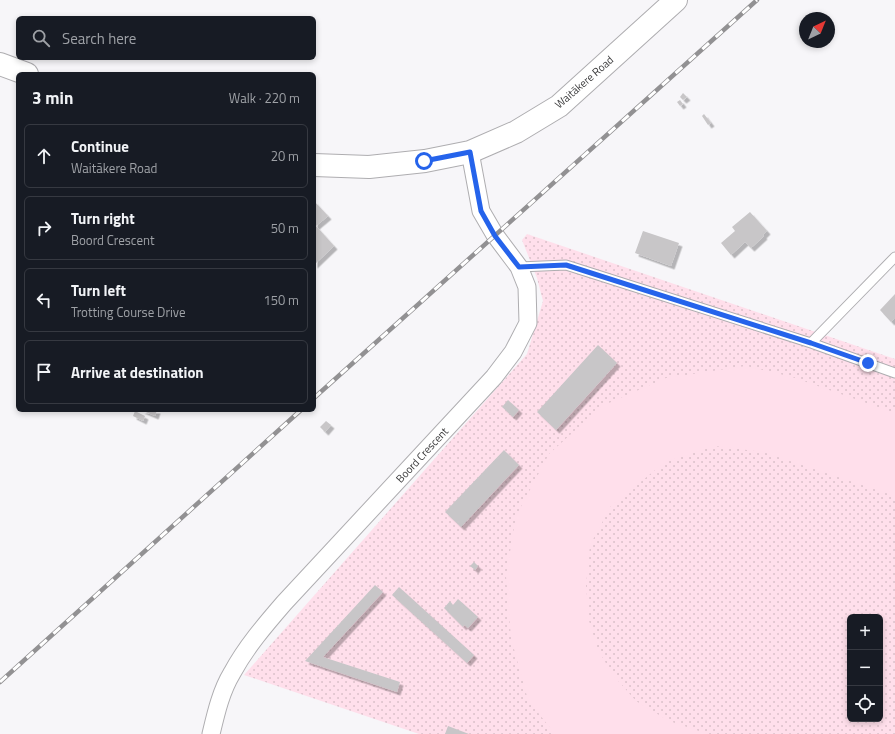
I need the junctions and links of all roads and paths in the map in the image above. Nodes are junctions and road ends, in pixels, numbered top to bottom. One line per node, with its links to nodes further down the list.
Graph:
1 (676, 0): 4 (street, Waitākere Road)
2 (0, 64): 3 (street)
3 (22, 72)
4 (470, 152): 5 (street, Waitākere Road); 7 (street, Boord Crescent)
5 (316, 165)
6 (895, 257): 8 (lane)
7 (519, 267): 8 (lane); 10 (street, Boord Crescent)
8 (811, 343): 9 (lane)
9 (895, 373)
10 (211, 734)

